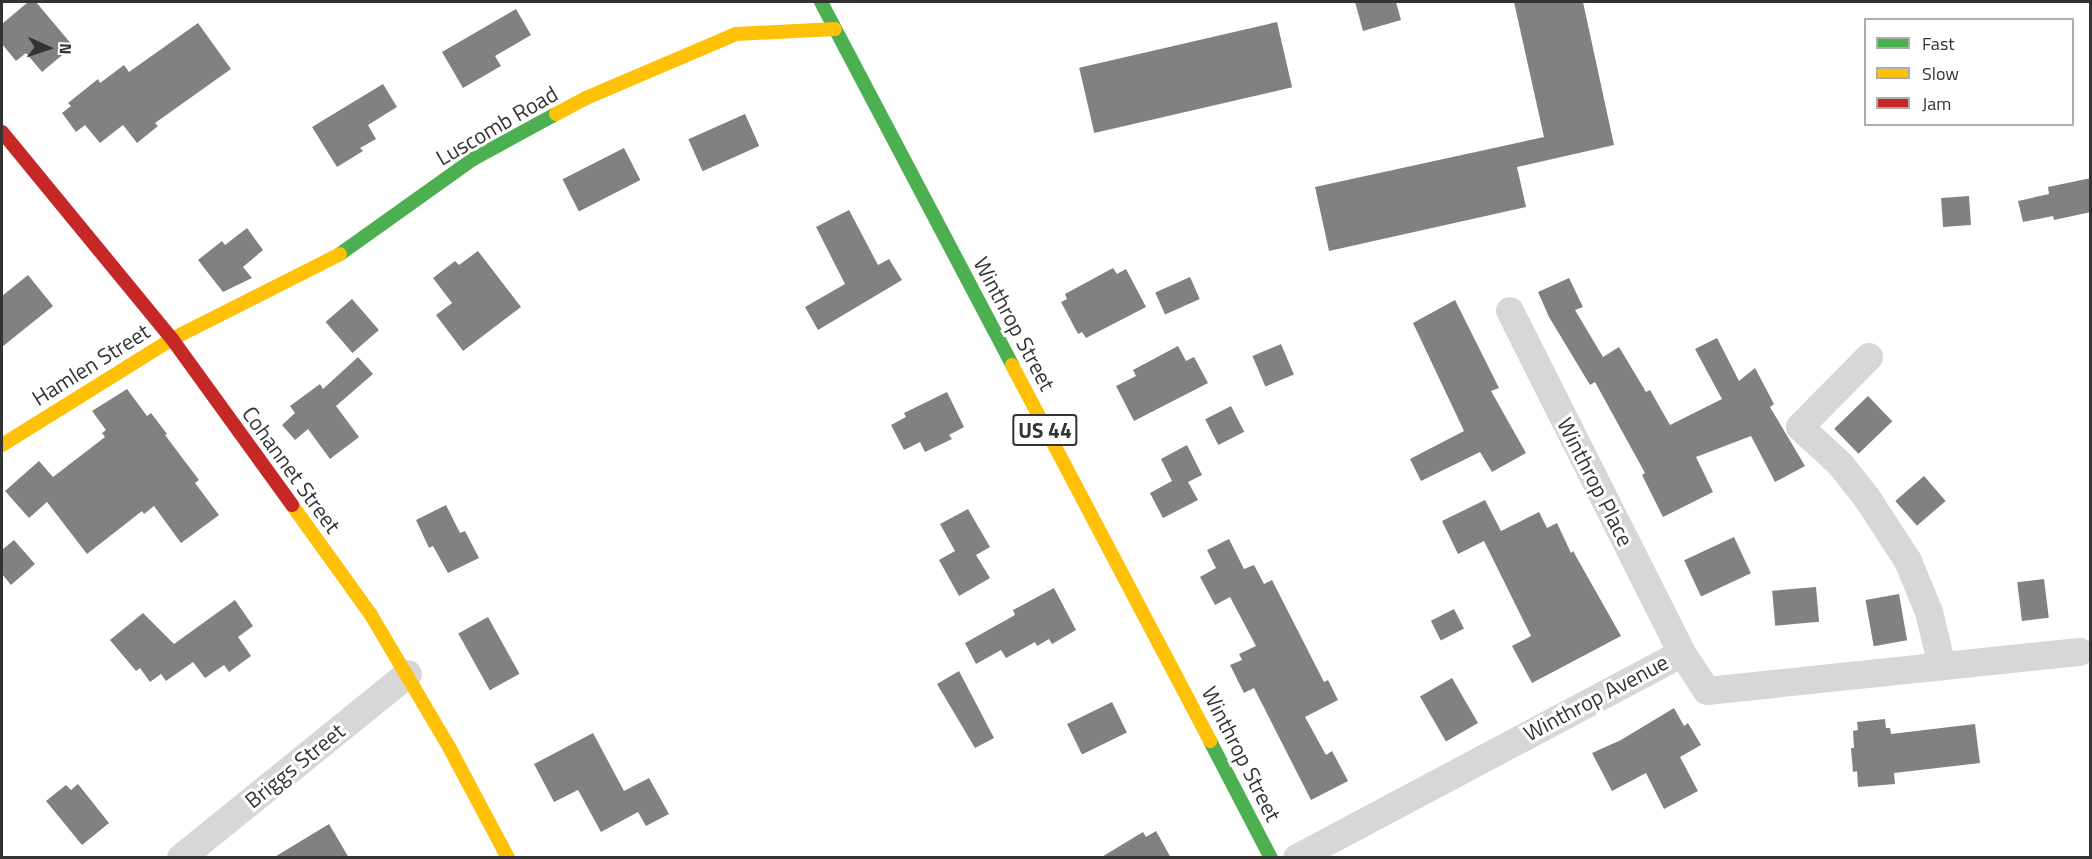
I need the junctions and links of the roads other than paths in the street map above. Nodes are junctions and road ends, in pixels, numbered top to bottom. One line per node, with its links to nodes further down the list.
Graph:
1 (821, 2): 2 (main road, Winthrop Street / US 44)
2 (835, 29): 5 (main road, Luscomb Road); 14 (main road, Winthrop Street / US 44)
3 (2, 132): 5 (main road, Cohannet Street)
4 (1510, 311): 8 (street, Winthrop Place)
5 (172, 339): 7 (main road, Hamlen Street); 11 (main road, Cohannet Street)
6 (1869, 357): 10 (street)
7 (2, 445)
8 (1682, 652): 10 (street, Winthrop Avenue); 15 (street, Winthrop Avenue)
9 (2080, 652): 10 (street, Winthrop Avenue)
10 (1942, 666)
11 (408, 674): 12 (street, Briggs Street); 13 (main road, Cohannet Street)
12 (181, 858)
13 (508, 858)
14 (1271, 858)
15 (1297, 858)

